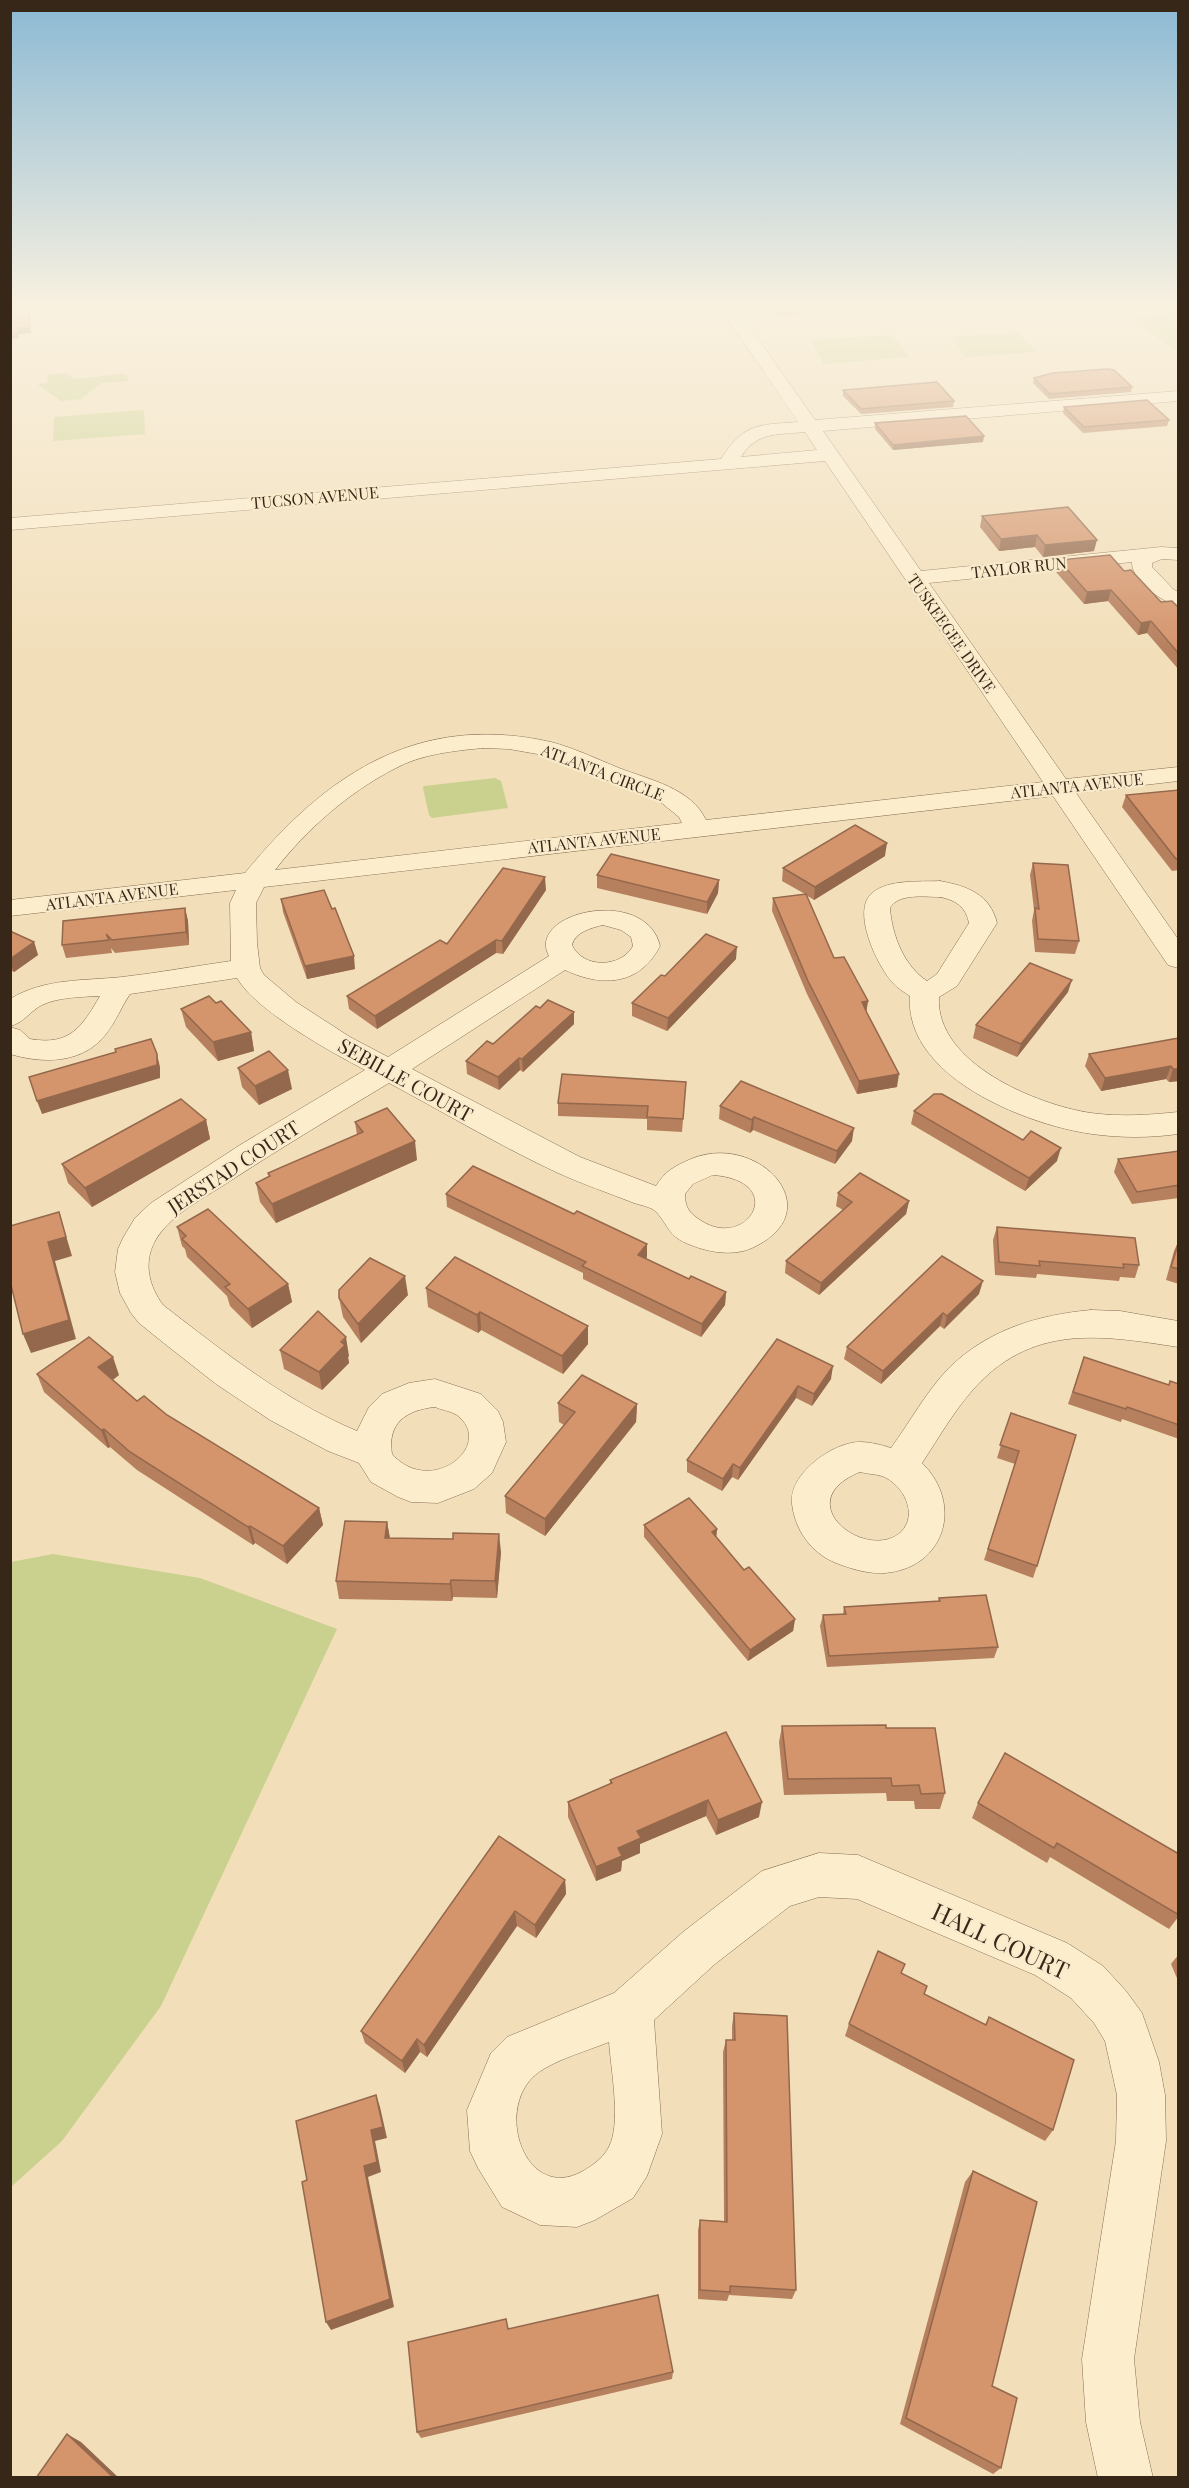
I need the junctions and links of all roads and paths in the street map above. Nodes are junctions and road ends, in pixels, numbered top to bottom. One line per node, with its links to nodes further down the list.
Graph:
1 (809, 422): 3 (street, TUSKEEGEE DRIVE)
2 (860, 422): 3 (street)
3 (812, 426): 4 (street, TUSKEEGEE DRIVE); 5 (street)
4 (831, 455): 5 (street, TUCSON AVENUE); 8 (street, TUSKEEGEE DRIVE)
5 (728, 463): 6 (street, TUCSON AVENUE)
6 (10, 524)
7 (1170, 554): 8 (street, TAYLOR RUN); 9 (street, TAYLOR RUN)
8 (913, 578): 11 (street, TUSKEEGEE DRIVE)
9 (1179, 600)
10 (1179, 774): 11 (street, ATLANTA AVENUE)
11 (1059, 787): 12 (street, ATLANTA AVENUE); 16 (street, TUSKEEGEE DRIVE)
12 (697, 828): 13 (street, ATLANTA AVENUE); 13 (street, ATLANTA CIRCLE)
13 (254, 879): 14 (street, ATLANTA AVENUE); 17 (street)
14 (10, 908)
15 (565, 958): 22 (street, JERSTAD COURT)
16 (1179, 959)
17 (246, 968): 18 (street); 22 (street, SEBILLE COURT)
18 (121, 986): 20 (street); 21 (street)
19 (925, 992): 23 (street)
20 (10, 1017)
21 (10, 1037)
22 (390, 1069): 24 (street, SEBILLE COURT); 26 (street, JERSTAD COURT)
23 (1179, 1124)
24 (667, 1203)
25 (1179, 1334): 27 (street)
26 (372, 1452)
27 (899, 1467)
28 (630, 2010): 29 (street, HALL COURT)
29 (1126, 2478)

